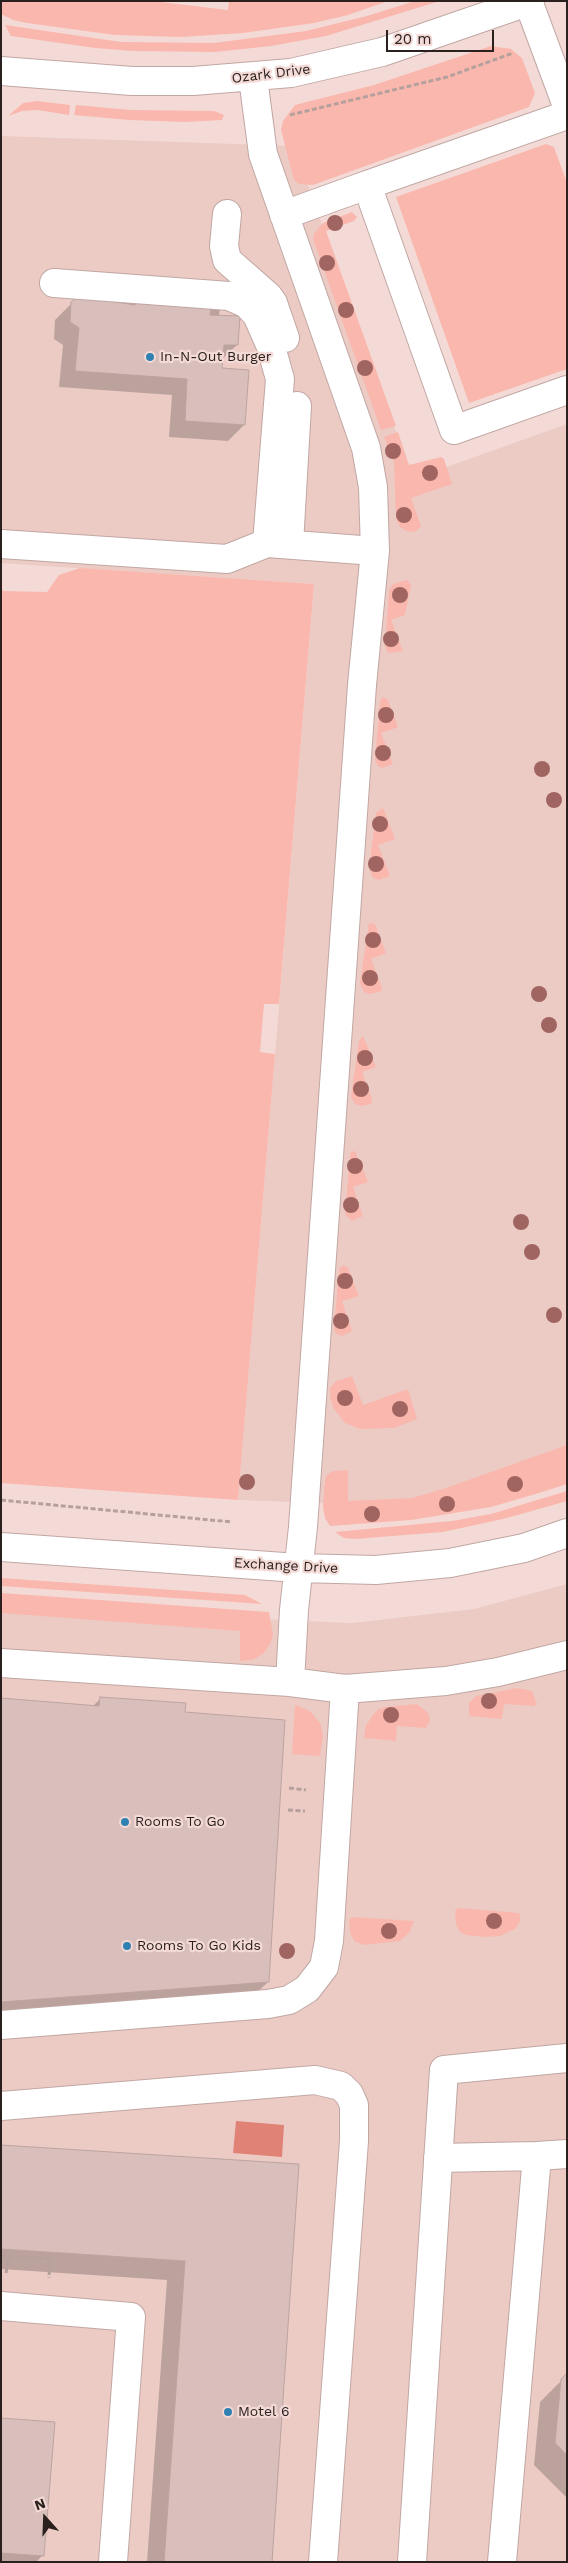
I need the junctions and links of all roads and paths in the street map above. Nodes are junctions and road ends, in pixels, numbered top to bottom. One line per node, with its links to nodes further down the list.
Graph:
1 (529, 1): 4 (street, Ozark Drive); 5 (street)
2 (516, 52): 7 (path)
3 (1, 72): 4 (street, Ozark Drive)
4 (253, 78): 10 (street)
5 (567, 106)
6 (567, 115): 8 (street)
7 (286, 116)
8 (367, 186): 10 (street); 12 (street)
9 (226, 214): 14 (street)
10 (284, 215): 15 (street)
11 (54, 282): 14 (street)
12 (567, 390)
13 (1, 544): 14 (street)
14 (278, 544): 15 (street)
15 (375, 551): 20 (street)
16 (1, 1500): 17 (path)
17 (232, 1522)
18 (567, 1533): 20 (street, Exchange Drive)
19 (1, 1547): 20 (street, Exchange Drive)
20 (298, 1568): 23 (street)
21 (567, 1655): 24 (street)
22 (1, 1663): 23 (street)
23 (290, 1682): 24 (street)
24 (345, 1689): 25 (street)
25 (1, 2025)
26 (567, 2058): 30 (street)
27 (1, 2106): 35 (street)
28 (567, 2154): 29 (street)
29 (537, 2156): 30 (street); 37 (street)
30 (438, 2158): 36 (street)
31 (1, 2256): 32 (path)
32 (49, 2283)
33 (1, 2306): 34 (street)
34 (113, 2562)
35 (323, 2562)
36 (412, 2562)
37 (502, 2562)

